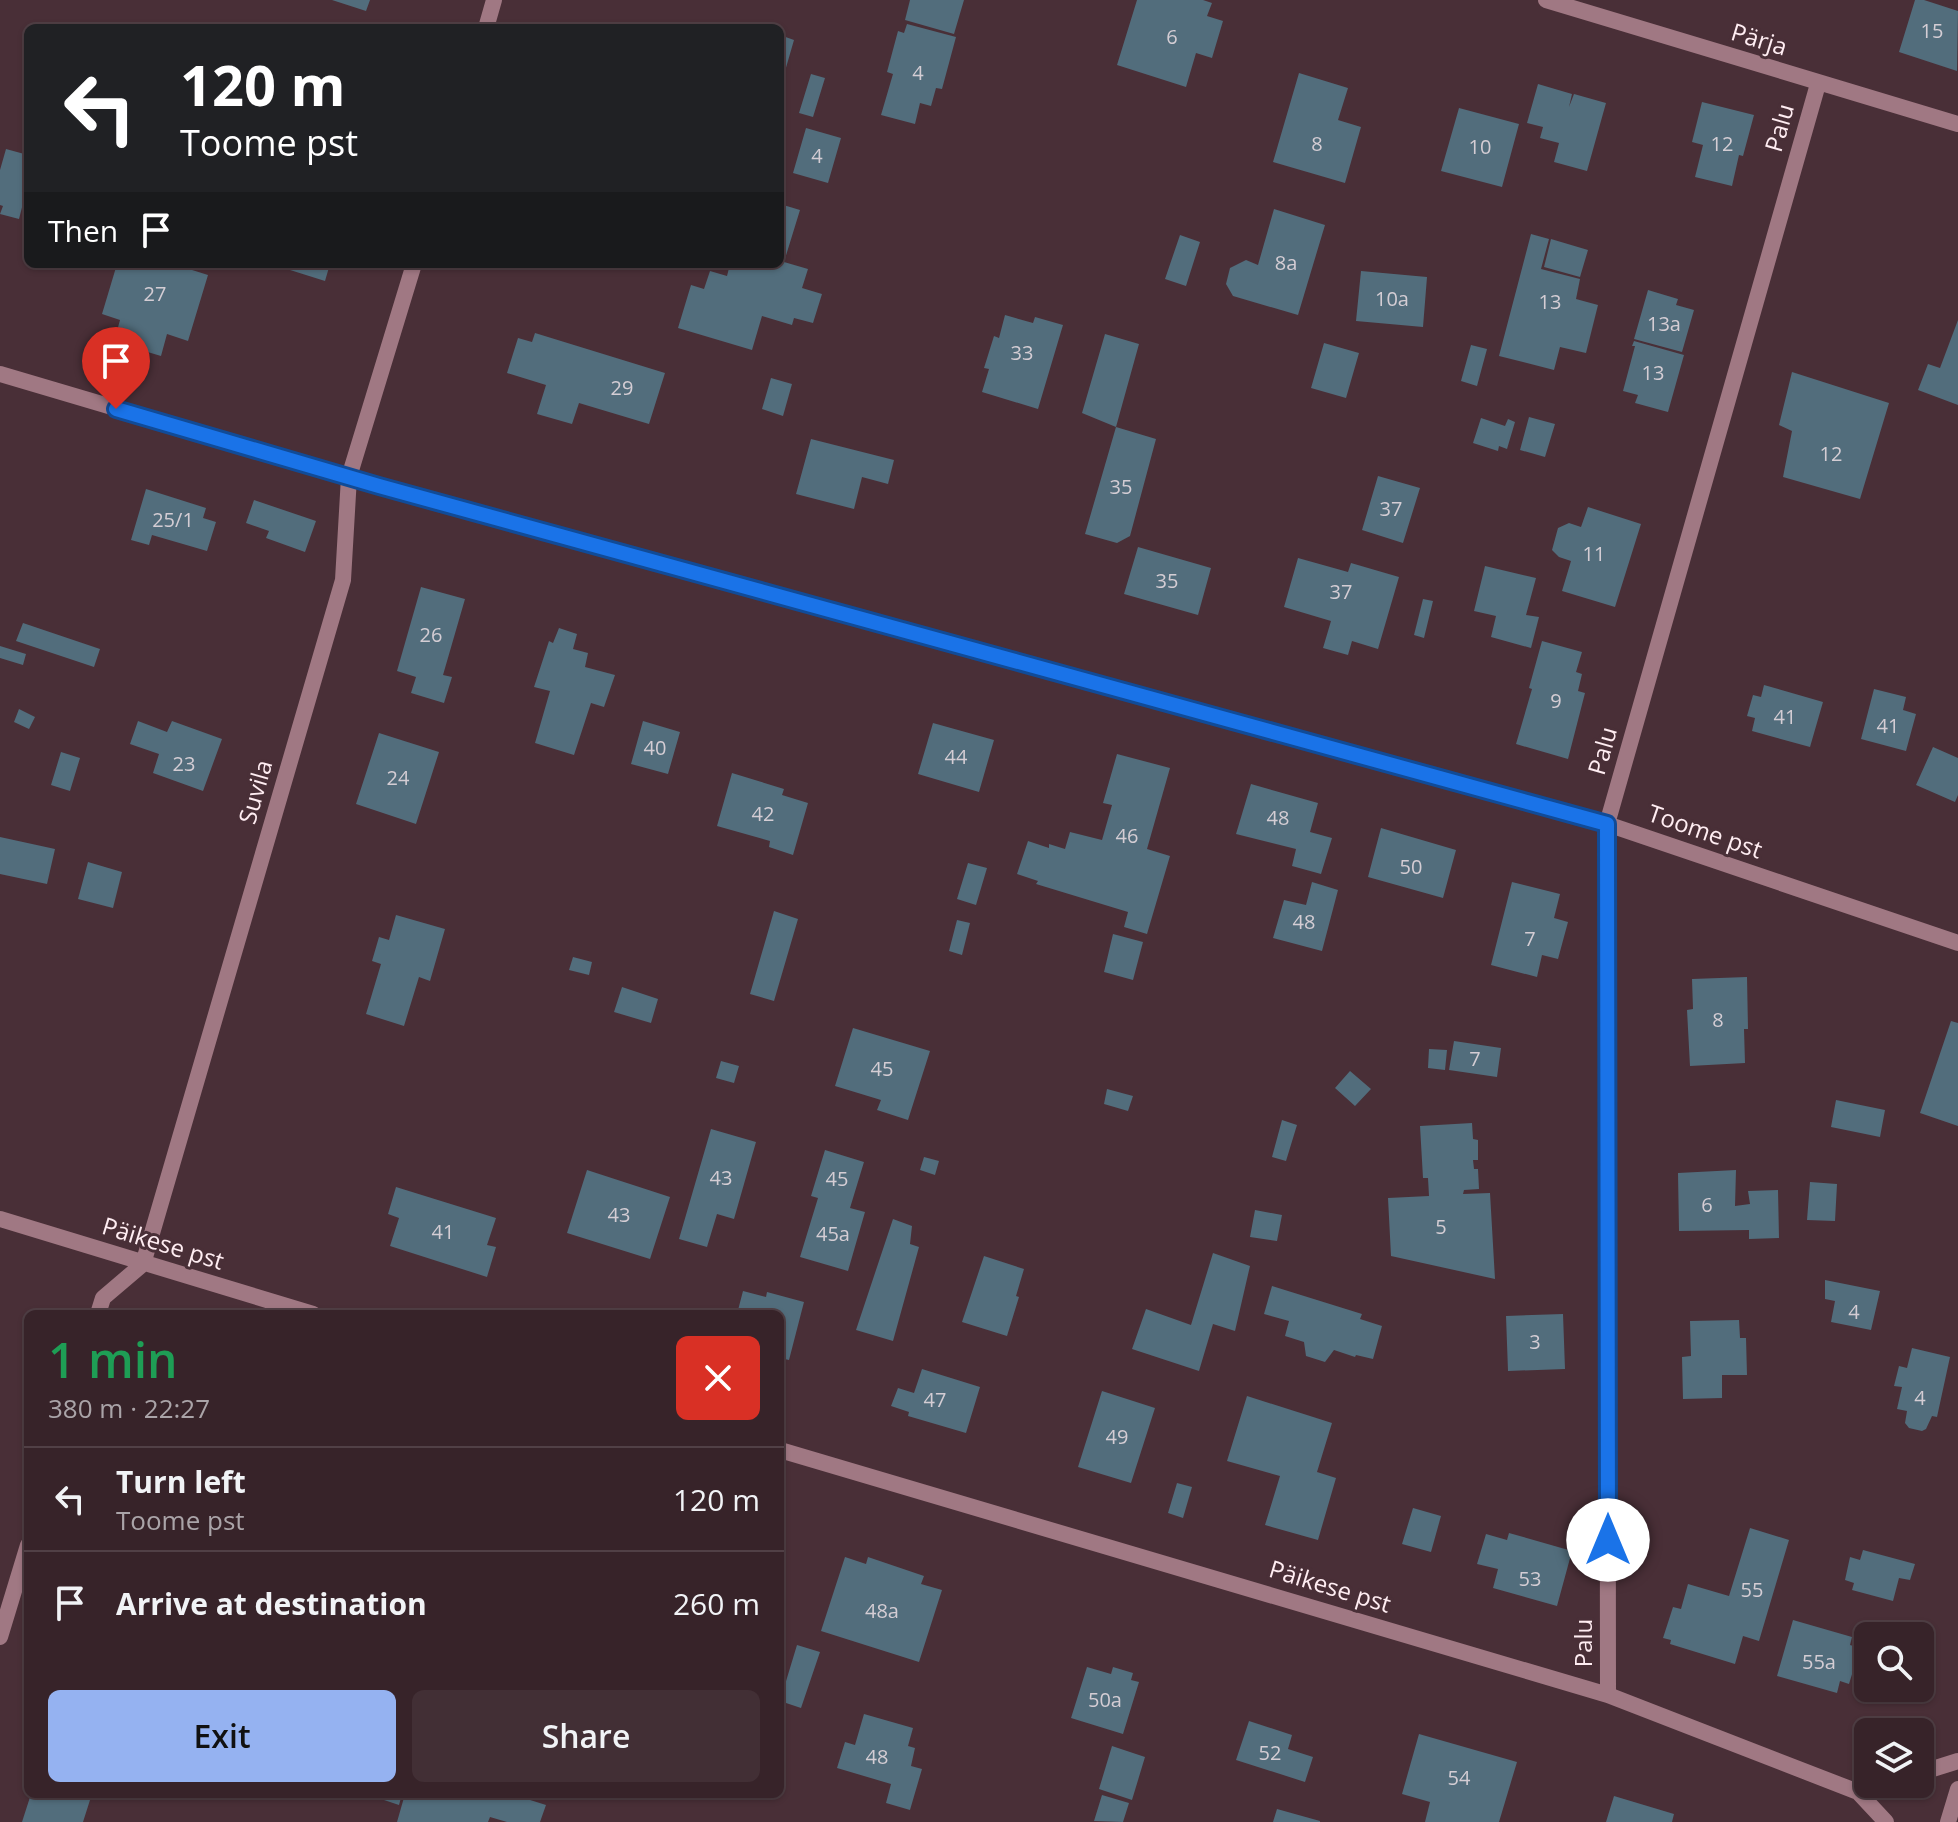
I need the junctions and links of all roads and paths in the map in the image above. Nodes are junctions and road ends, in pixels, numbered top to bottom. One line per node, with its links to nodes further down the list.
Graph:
1 (494, 0): 3 (street)
2 (1546, 0): 4 (street, Pärja)
3 (487, 24)
4 (1818, 84): 5 (street, Pärja); 9 (street, Palu)
5 (1958, 124)
6 (413, 268): 8 (street, Suvila)
7 (0, 374): 8 (street, Toome pst)
8 (349, 477): 9 (street, Toome pst); 12 (street, Suvila)
9 (1607, 824): 10 (street, Toome pst); 18 (street, Palu)
10 (1958, 943)
11 (0, 1219): 12 (street, Päikese pst)
12 (143, 1264): 13 (street); 14 (street, Päikese pst)
13 (99, 1310)
14 (299, 1310)
15 (784, 1451): 18 (street, Päikese pst)
16 (24, 1558): 17 (street)
17 (0, 1637)
18 (1608, 1695): 22 (street, Päikese pst)
19 (1958, 1761): 20 (street)
20 (1934, 1769)
21 (1958, 1789): 25 (street)
22 (1854, 1790)
23 (1864, 1798): 24 (street, Päikese pst)
24 (1886, 1822)
25 (1948, 1822)

